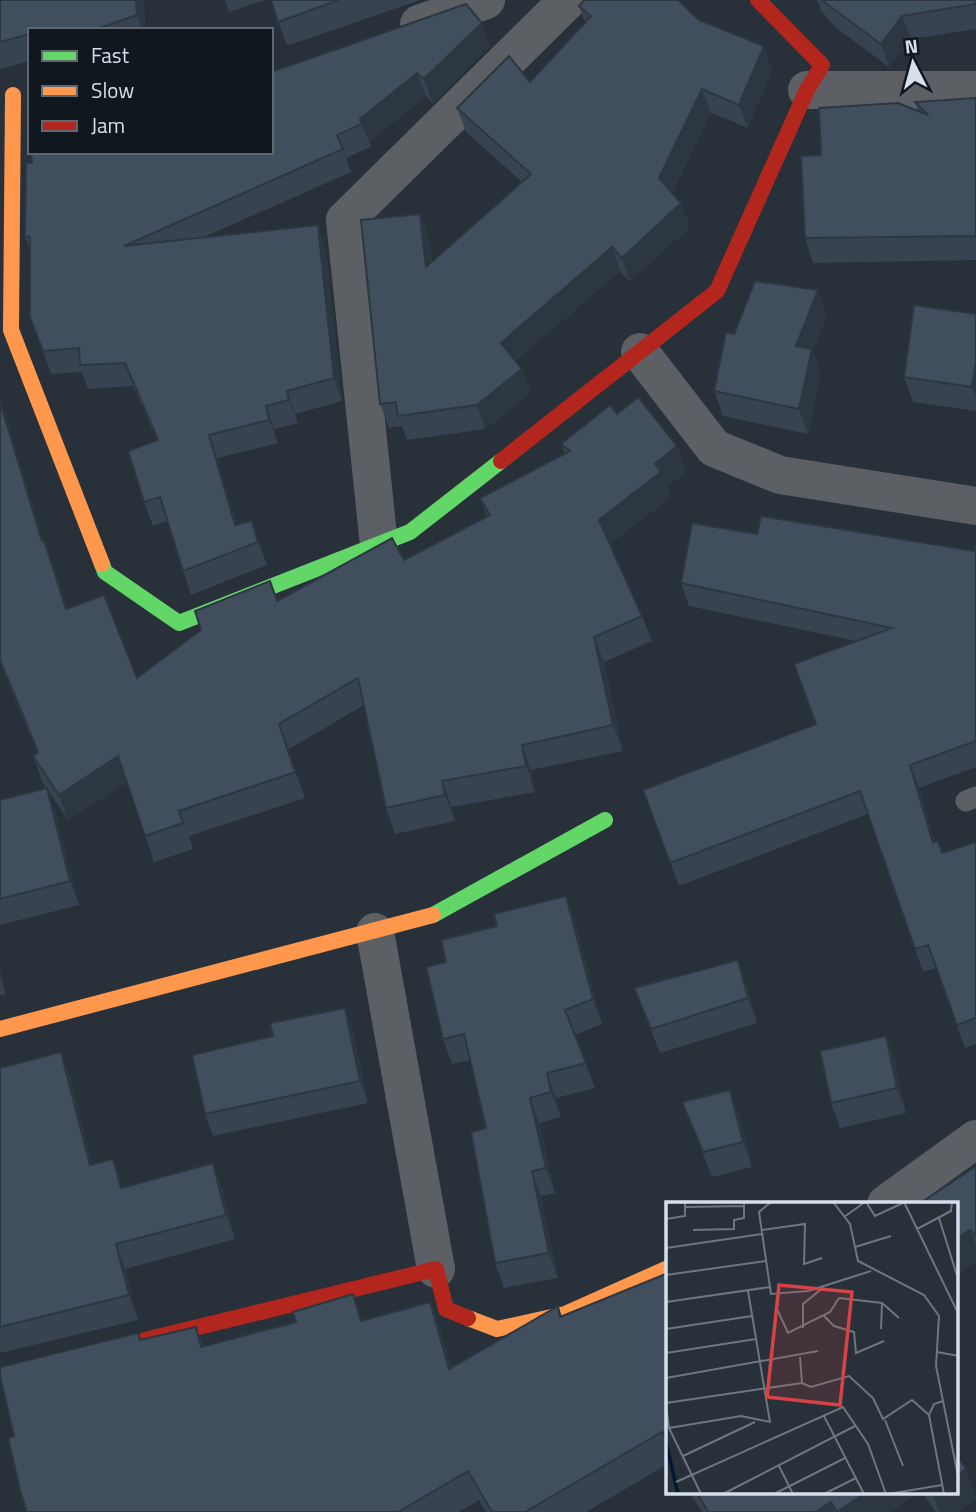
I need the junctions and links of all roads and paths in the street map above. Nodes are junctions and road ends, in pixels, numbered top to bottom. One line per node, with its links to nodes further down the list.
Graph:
1 (486, 0): 4 (street)
2 (568, 0): 10 (street)
3 (758, 0): 5 (street)
4 (389, 36)
5 (807, 90): 6 (street); 8 (street)
6 (976, 90)
7 (14, 96): 10 (street)
8 (640, 352): 9 (street); 10 (street)
9 (976, 506)
10 (379, 545)
11 (605, 821): 12 (street)
12 (375, 932): 13 (street); 16 (street)
13 (0, 1029)
14 (976, 1139): 15 (street)
15 (889, 1202)
16 (436, 1269): 17 (street); 18 (street)
17 (666, 1269)
18 (132, 1343)

